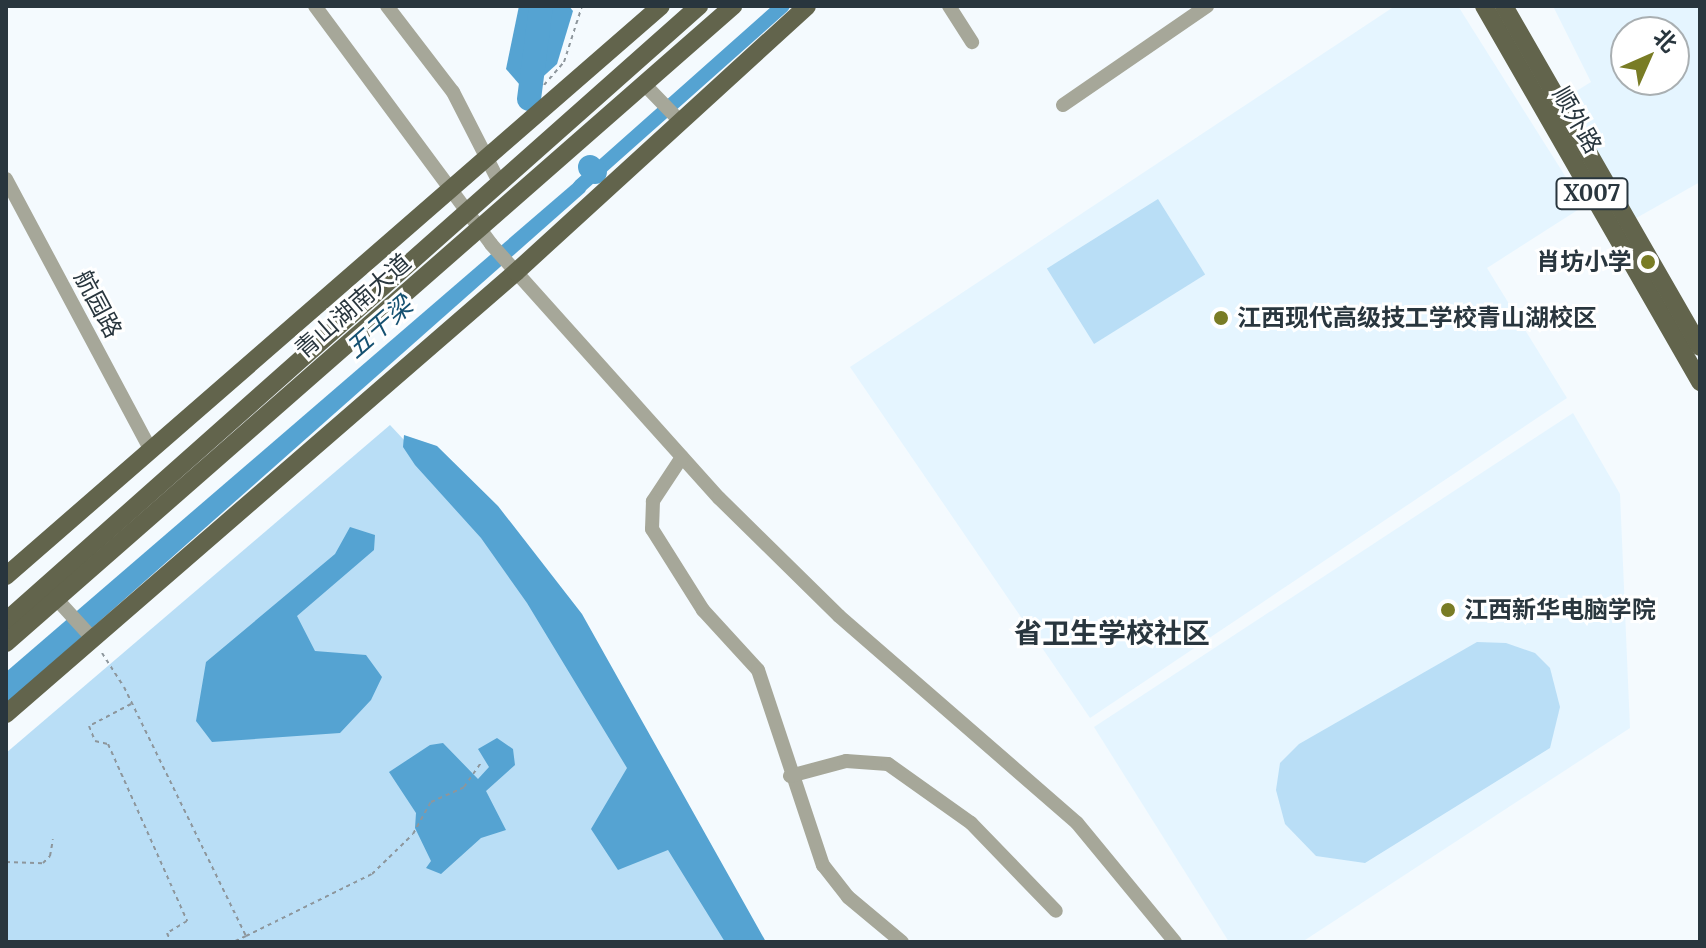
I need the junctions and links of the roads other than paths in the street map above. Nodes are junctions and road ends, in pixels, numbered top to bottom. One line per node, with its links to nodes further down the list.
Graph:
1 (315, 6): 18 (street)
2 (387, 6): 15 (street)
3 (661, 6): 15 (main road)
4 (699, 6): 17 (main road, 青山湖南大道)
5 (733, 6): 12 (main road, 青山湖南大道)
6 (807, 6): 14 (main road)
7 (949, 6): 11 (street)
8 (1207, 6): 13 (street)
9 (1484, 6): 22 (main road, 顺外路 / X007)
10 (1504, 6): 21 (main road, 顺外路)
11 (972, 42)
12 (650, 89): 14 (street); 19 (main road, 青山湖南大道)
13 (1063, 105)
14 (679, 120): 20 (main road)
15 (487, 159): 17 (street); 18 (main road)
16 (6, 179): 23 (street, 航园路)
17 (500, 184): 19 (main road, 青山湖南大道)
18 (452, 188): 19 (street); 23 (main road)
19 (475, 220): 20 (street); 26 (main road, 青山湖南大道)
20 (515, 270): 24 (street); 28 (main road)
21 (1700, 347)
22 (1700, 382)
23 (151, 451): 25 (main road)
24 (682, 457): 31 (street); 34 (street)
25 (6, 576)
26 (56, 600): 27 (main road, 青山湖南大道); 28 (street); 29 (main road, 青山湖南大道)
27 (6, 621)
28 (91, 637): 30 (main road)
29 (6, 643)
30 (6, 714)
31 (790, 776): 32 (street); 33 (street)
32 (1056, 911)
33 (902, 942)
34 (1175, 942)

